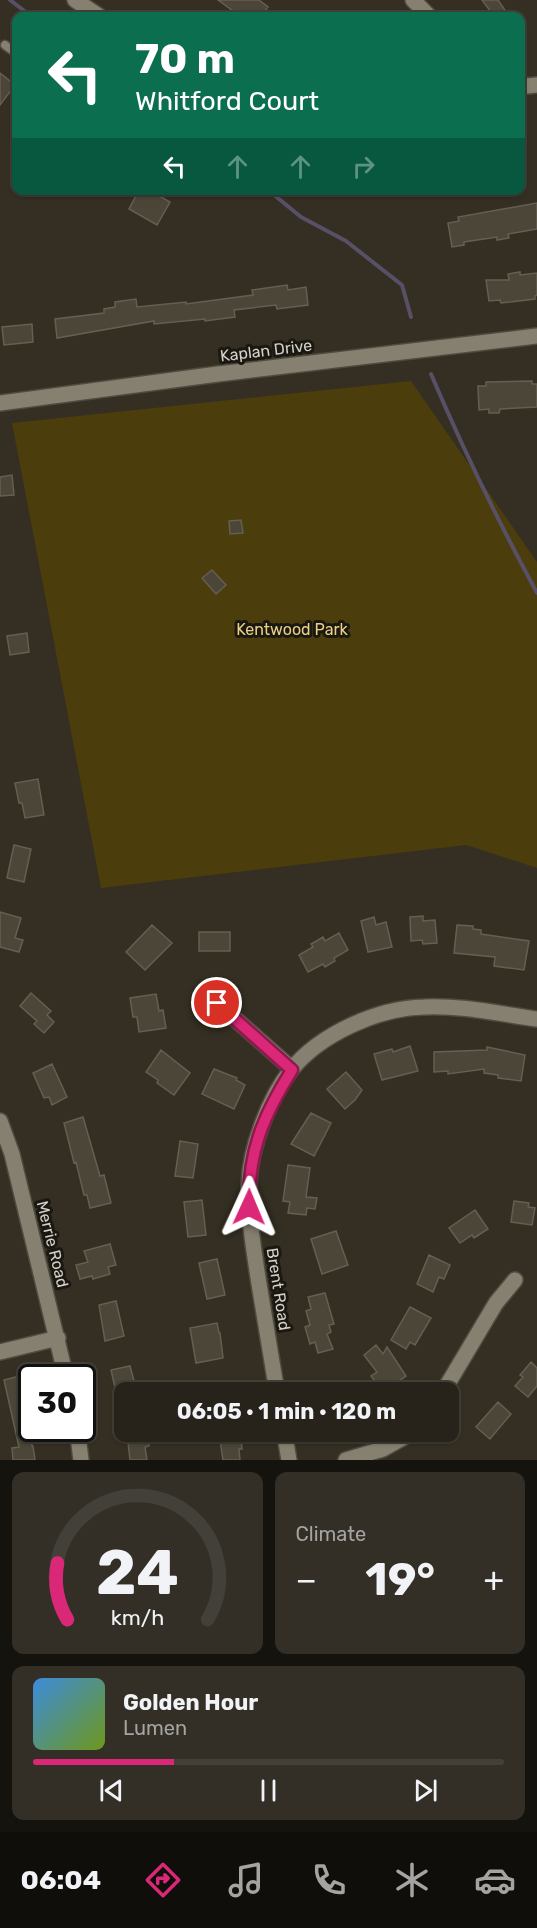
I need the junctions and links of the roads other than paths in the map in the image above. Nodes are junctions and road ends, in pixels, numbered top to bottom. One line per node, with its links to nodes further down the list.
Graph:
1 (75, 0): 3 (street)
2 (412, 0): 4 (street)
3 (95, 9)
4 (425, 12)
5 (5, 45): 6 (lane)
6 (12, 50)
7 (537, 336): 8 (street, Kaplan Drive)
8 (0, 403)
9 (217, 1003): 11 (street)
10 (537, 1019): 11 (street, Brent Road)
11 (292, 1070): 17 (street, Brent Road)
12 (0, 1121): 14 (street, Merrie Road)
13 (515, 1280): 18 (street)
14 (58, 1338): 15 (street); 16 (street, Merrie Road)
15 (0, 1352)
16 (63, 1364)
17 (275, 1382)
18 (449, 1382)
19 (79, 1442): 22 (street)
20 (286, 1442): 23 (street)
21 (395, 1442): 24 (street)
22 (81, 1460)
23 (290, 1460)
24 (346, 1460)

